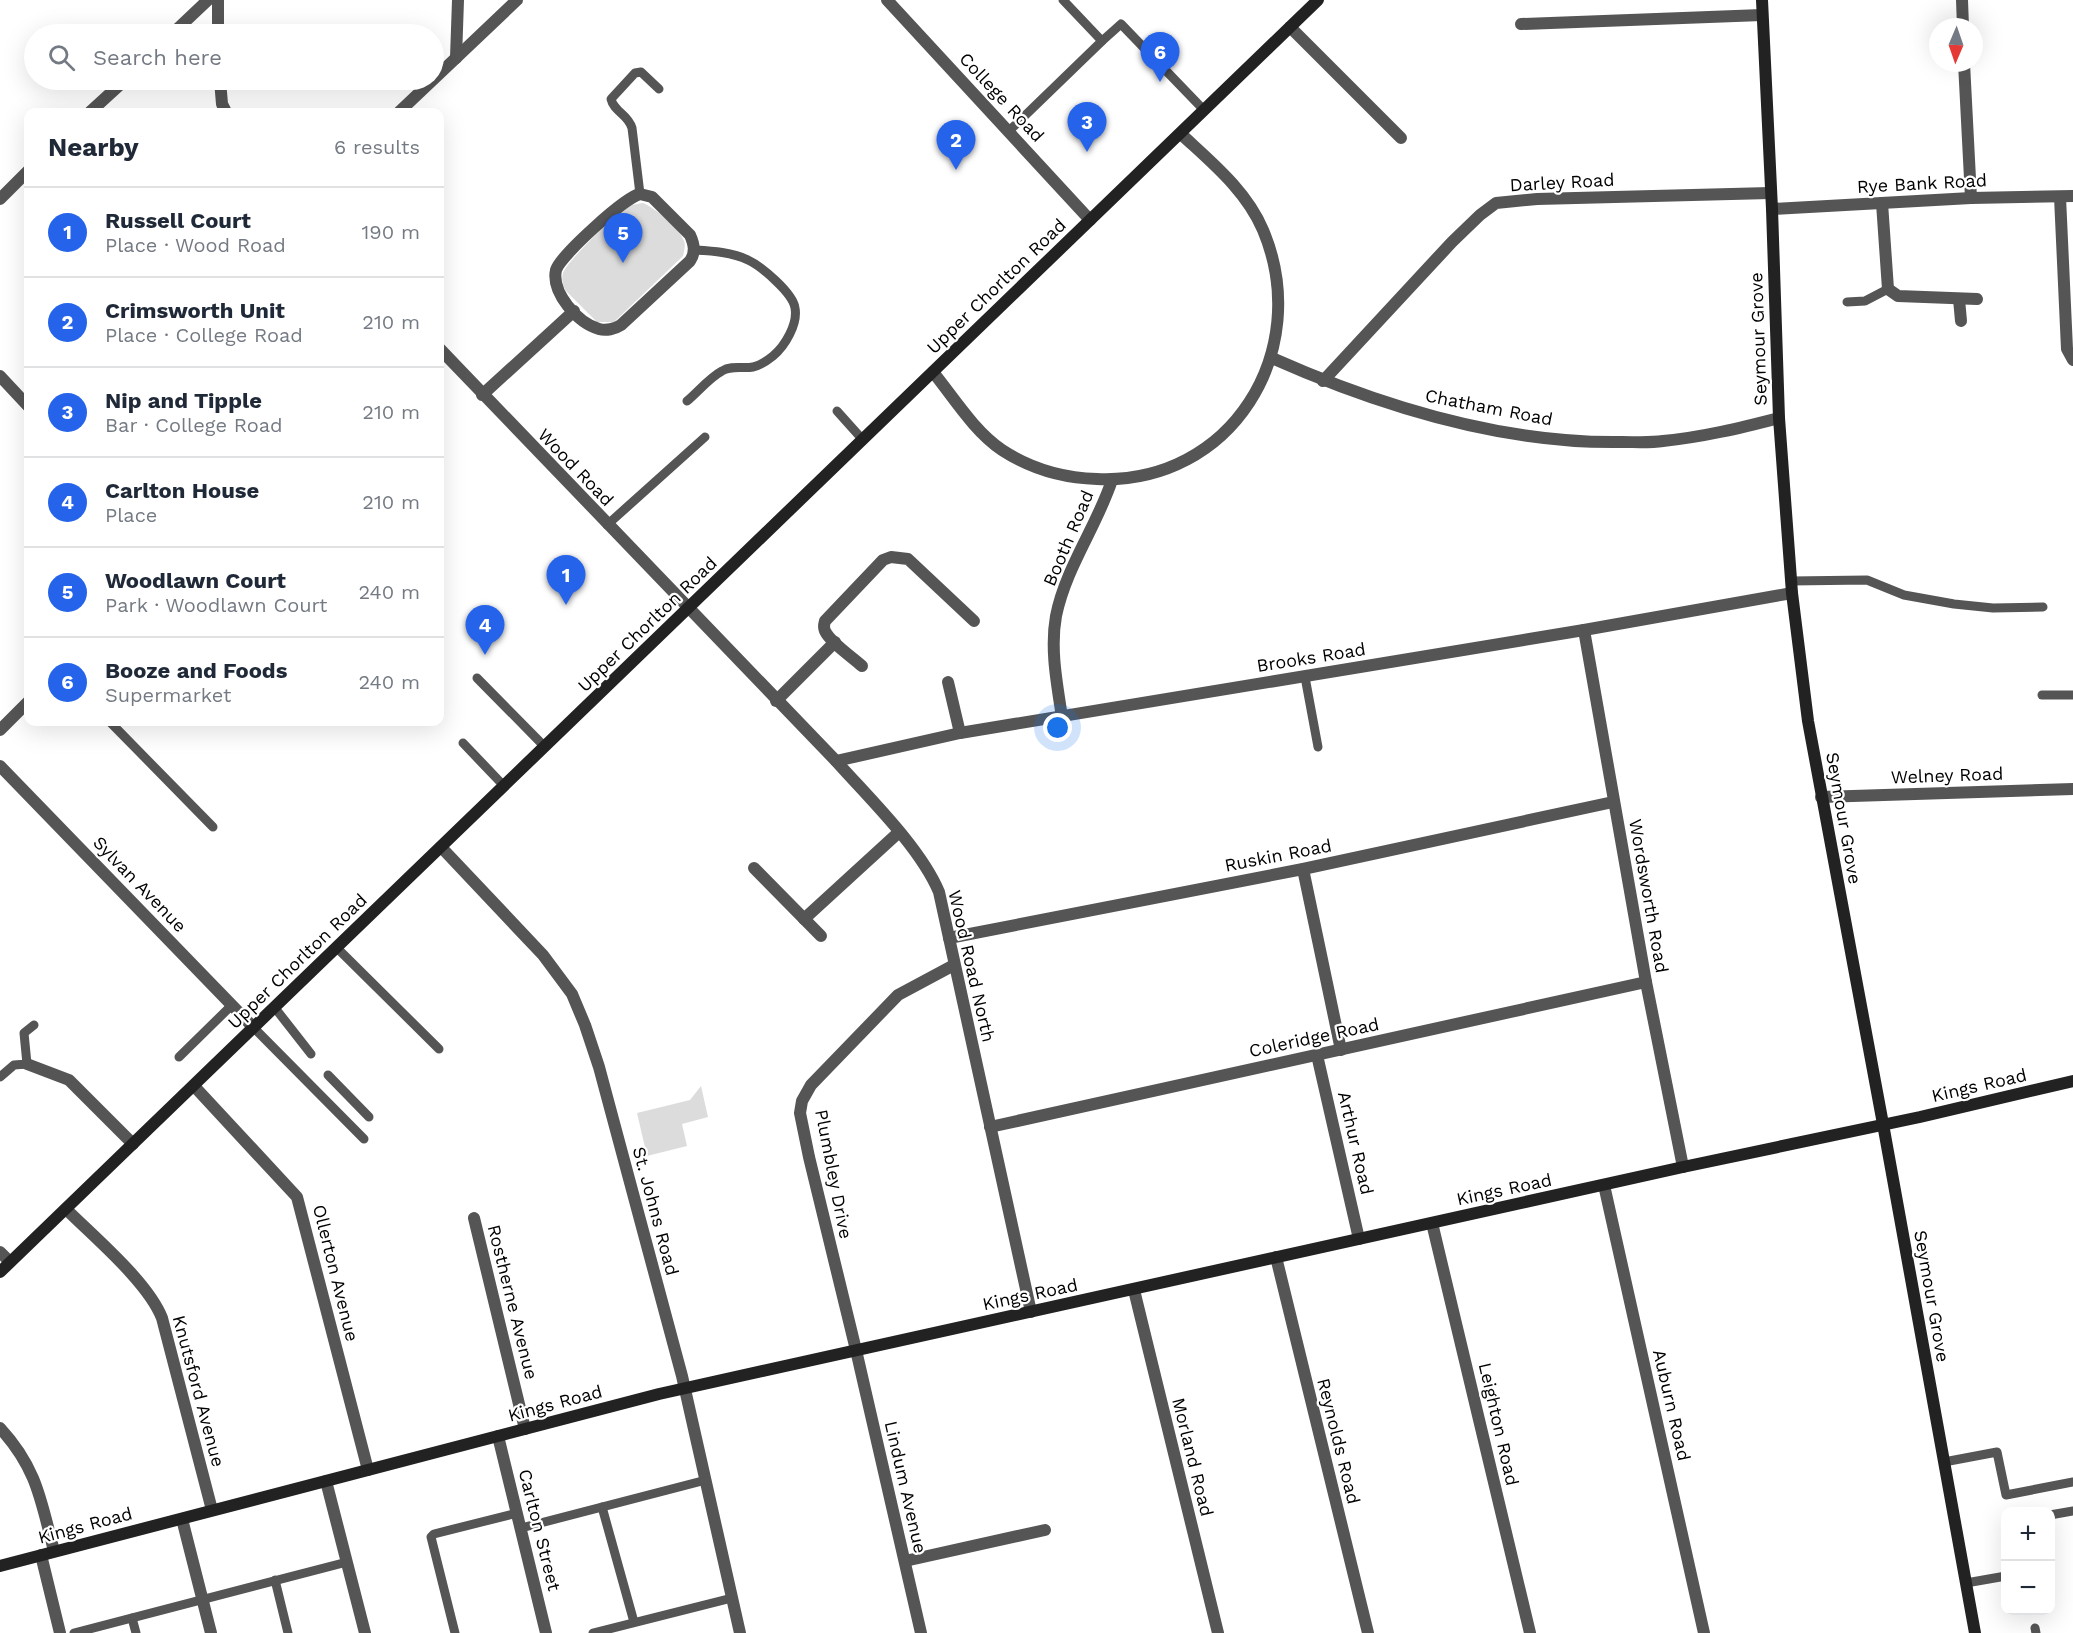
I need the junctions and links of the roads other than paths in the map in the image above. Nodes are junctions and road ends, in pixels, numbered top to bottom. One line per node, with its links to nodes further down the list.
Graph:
1 (208, 0): 12 (street)
2 (218, 0): 13 (street)
3 (458, 0): 17 (street)
4 (517, 0): 17 (street)
5 (887, 0): 28 (street, College Road)
6 (1063, 0): 16 (lane)
7 (1318, 0): 15 (main road, Upper Chorlton Road)
8 (1762, 0): 10 (main road, Seymour Grove)
9 (1962, 0): 11 (street)
10 (1762, 15): 14 (street); 32 (main road, Seymour Grove)
11 (1963, 18)
12 (183, 24)
13 (218, 24)
14 (1521, 24)
15 (1290, 27): 27 (main road, Upper Chorlton Road); 30 (street)
16 (1102, 41): 27 (lane); 28 (lane)
17 (456, 58): 18 (street)
18 (444, 69)
19 (1965, 72): 35 (street)
20 (659, 89): 33 (lane)
21 (114, 90): 24 (street)
22 (221, 90): 25 (street)
23 (422, 90): 26 (street)
24 (94, 108)
25 (224, 108)
26 (403, 108)
27 (1204, 110): 29 (main road, Upper Chorlton Road)
28 (1009, 131): 39 (street, College Road)
29 (1180, 134): 39 (main road, Upper Chorlton Road); 48 (street)
30 (1401, 138)
31 (24, 175): 36 (street)
32 (1770, 193): 38 (main road, Seymour Grove); 52 (street, Darley Road)
33 (640, 194): 40 (street); 45 (street)
34 (2067, 197): 35 (street, Rye Bank Road); 49 (street)
35 (1971, 198): 37 (street, Rye Bank Road)
36 (0, 199)
37 (1882, 203): 38 (street, Rye Bank Road); 41 (street)
38 (1772, 208): 57 (main road, Seymour Grove)
39 (1090, 220): 50 (main road, Upper Chorlton Road)
40 (694, 250): 45 (street); 54 (lane)
41 (1888, 289): 42 (street); 44 (lane)
42 (1959, 299): 43 (street); 46 (street)
43 (1977, 299)
44 (1847, 302)
45 (574, 311): 53 (street)
46 (1961, 321)
47 (444, 353): 53 (street, Wood Road)
48 (1272, 358): 52 (street, Chatham Road); 60 (street)
49 (2073, 360)
50 (933, 372): 59 (main road, Upper Chorlton Road); 60 (street)
51 (0, 376): 55 (street)
52 (1323, 381): 57 (street, Chatham Road)
53 (482, 395): 61 (street, Wood Road)
54 (687, 401)
55 (24, 402)
56 (837, 411): 59 (lane)
57 (1779, 418): 62 (main road, Seymour Grove)
58 (705, 437): 61 (lane)
59 (863, 440): 64 (main road, Upper Chorlton Road)
60 (1112, 480): 76 (street, Booth Road)
61 (607, 525): 64 (street, Wood Road)
62 (1791, 587): 63 (lane); 66 (street, Brooks Road); 87 (main road, Seymour Grove)
63 (2043, 607)
64 (688, 609): 74 (street, Wood Road North); 81 (main road, Upper Chorlton Road)
65 (974, 621): 67 (street)
66 (1584, 630): 69 (street, Brooks Road); 88 (street, Wordsworth Road)
67 (835, 642): 68 (street); 74 (street)
68 (862, 666)
69 (1305, 677): 76 (street, Brooks Road); 82 (lane)
70 (477, 678): 81 (lane)
71 (948, 682): 79 (street)
72 (2042, 695): 73 (lane)
73 (2073, 695)
74 (776, 701): 83 (street, Wood Road North)
75 (24, 706): 78 (street)
76 (1062, 717): 79 (street, Brooks Road)
77 (114, 726): 89 (lane)
78 (0, 730)
79 (960, 733): 83 (street, Brooks Road)
80 (462, 743): 85 (lane)
81 (545, 747): 85 (main road, Upper Chorlton Road)
82 (1318, 747)
83 (836, 761): 90 (street, Wood Road North)
84 (0, 766): 100 (street, Sylvan Avenue)
85 (504, 786): 91 (main road, Upper Chorlton Road)
86 (2073, 789): 87 (street, Welney Road)
87 (1821, 797): 115 (main road, Seymour Grove)
88 (1613, 802): 93 (street, Ruskin Road); 99 (street, Wordsworth Road)
89 (213, 827)
90 (898, 833): 94 (street); 96 (street, Wood Road North)
91 (441, 847): 97 (main road, Upper Chorlton Road); 132 (street, St. Johns Road)
92 (754, 868): 94 (street)
93 (1303, 869): 96 (street, Ruskin Road); 105 (street)
94 (804, 920): 95 (street)
95 (821, 936)
96 (949, 938): 98 (street, Wood Road North)
97 (337, 948): 101 (main road, Upper Chorlton Road); 104 (lane)
98 (954, 965): 116 (street, Wood Road North); 131 (street, Plumbley Drive)
99 (1646, 982): 105 (street, Coleridge Road); 119 (street, Wordsworth Road)
100 (232, 1005): 103 (street, Sylvan Avenue); 108 (lane)
101 (274, 1008): 103 (main road, Upper Chorlton Road); 106 (lane)
102 (34, 1025): 109 (lane)
103 (254, 1028): 113 (main road, Upper Chorlton Road); 117 (lane)
104 (438, 1049)
105 (1341, 1050): 107 (street, Coleridge Road)
106 (311, 1054)
107 (1317, 1055): 116 (street, Coleridge Road); 124 (street, Arthur Road)
108 (179, 1056)
109 (27, 1064): 111 (lane); 118 (street)
110 (328, 1075): 114 (lane)
111 (0, 1077)
112 (2073, 1081): 115 (main road, Kings Road)
113 (194, 1086): 118 (main road, Upper Chorlton Road); 137 (street, Ollerton Avenue)
114 (369, 1117)
115 (1883, 1124): 119 (main road, Kings Road); 136 (main road, Seymour Grove)
116 (990, 1127): 130 (street, Wood Road North)
117 (364, 1139)
118 (133, 1144): 121 (main road, Upper Chorlton Road)
119 (1683, 1167): 120 (main road, Kings Road)
120 (1604, 1185): 123 (main road, Kings Road); 175 (street, Auburn Road)
121 (66, 1209): 127 (main road, Upper Chorlton Road); 142 (street, Knutsford Avenue)
122 (474, 1218): 134 (street, Rostherne Avenue)
123 (1432, 1223): 124 (main road, Kings Road); 174 (street, Leighton Road)
124 (1359, 1239): 126 (main road, Kings Road)
125 (0, 1252): 127 (street)
126 (1276, 1257): 129 (main road, Kings Road); 173 (street, Reynolds Road)
127 (10, 1262): 128 (main road, Upper Chorlton Road)
128 (0, 1272)
129 (1134, 1290): 130 (main road, Kings Road); 172 (street, Morland Road)
130 (1030, 1312): 131 (main road, Kings Road)
131 (856, 1350): 132 (main road, Kings Road); 151 (street, Lindum Avenue)
132 (684, 1388): 134 (main road, Kings Road); 139 (street, St. Johns Road)
133 (0, 1428): 149 (street)
134 (525, 1429): 135 (main road, Kings Road)
135 (498, 1436): 137 (main road, Kings Road); 144 (street, Carlton Street)
136 (1944, 1462): 140 (lane); 156 (main road, Seymour Grove)
137 (368, 1470): 138 (main road, Kings Road)
138 (326, 1480): 142 (main road, Kings Road); 152 (street)
139 (706, 1480): 141 (lane); 157 (street, St. Johns Road)
140 (2073, 1482)
141 (602, 1507): 147 (lane); 160 (lane)
142 (212, 1510): 146 (main road, Kings Road)
143 (2073, 1511): 145 (lane)
144 (517, 1513): 147 (street, Carlton Street); 167 (lane)
145 (2055, 1514)
146 (182, 1519): 149 (main road, Kings Road); 158 (street)
147 (521, 1528): 168 (street, Carlton Street)
148 (1045, 1530): 151 (street)
149 (54, 1551): 150 (main road, Kings Road)
150 (41, 1555): 153 (main road, Kings Road); 161 (street)
151 (905, 1561): 171 (street, Lindum Avenue)
152 (347, 1562): 155 (lane); 166 (street)
153 (0, 1566)
154 (2001, 1577): 156 (lane)
155 (275, 1580): 158 (lane); 165 (lane)
156 (1966, 1583): 176 (main road, Seymour Grove)
157 (732, 1598): 160 (lane); 170 (street, St. Johns Road)
158 (202, 1599): 159 (lane); 164 (street)
159 (132, 1618): 162 (lane); 163 (lane)
160 (633, 1622): 169 (lane)
161 (60, 1633)
162 (74, 1633)
163 (136, 1633)
164 (211, 1633)
165 (288, 1633)
166 (364, 1633)
167 (455, 1633)
168 (546, 1633)
169 (593, 1633)
170 (740, 1633)
171 (921, 1633)
172 (1218, 1633)
173 (1368, 1633)
174 (1530, 1633)
175 (1704, 1633)
176 (1975, 1633)

